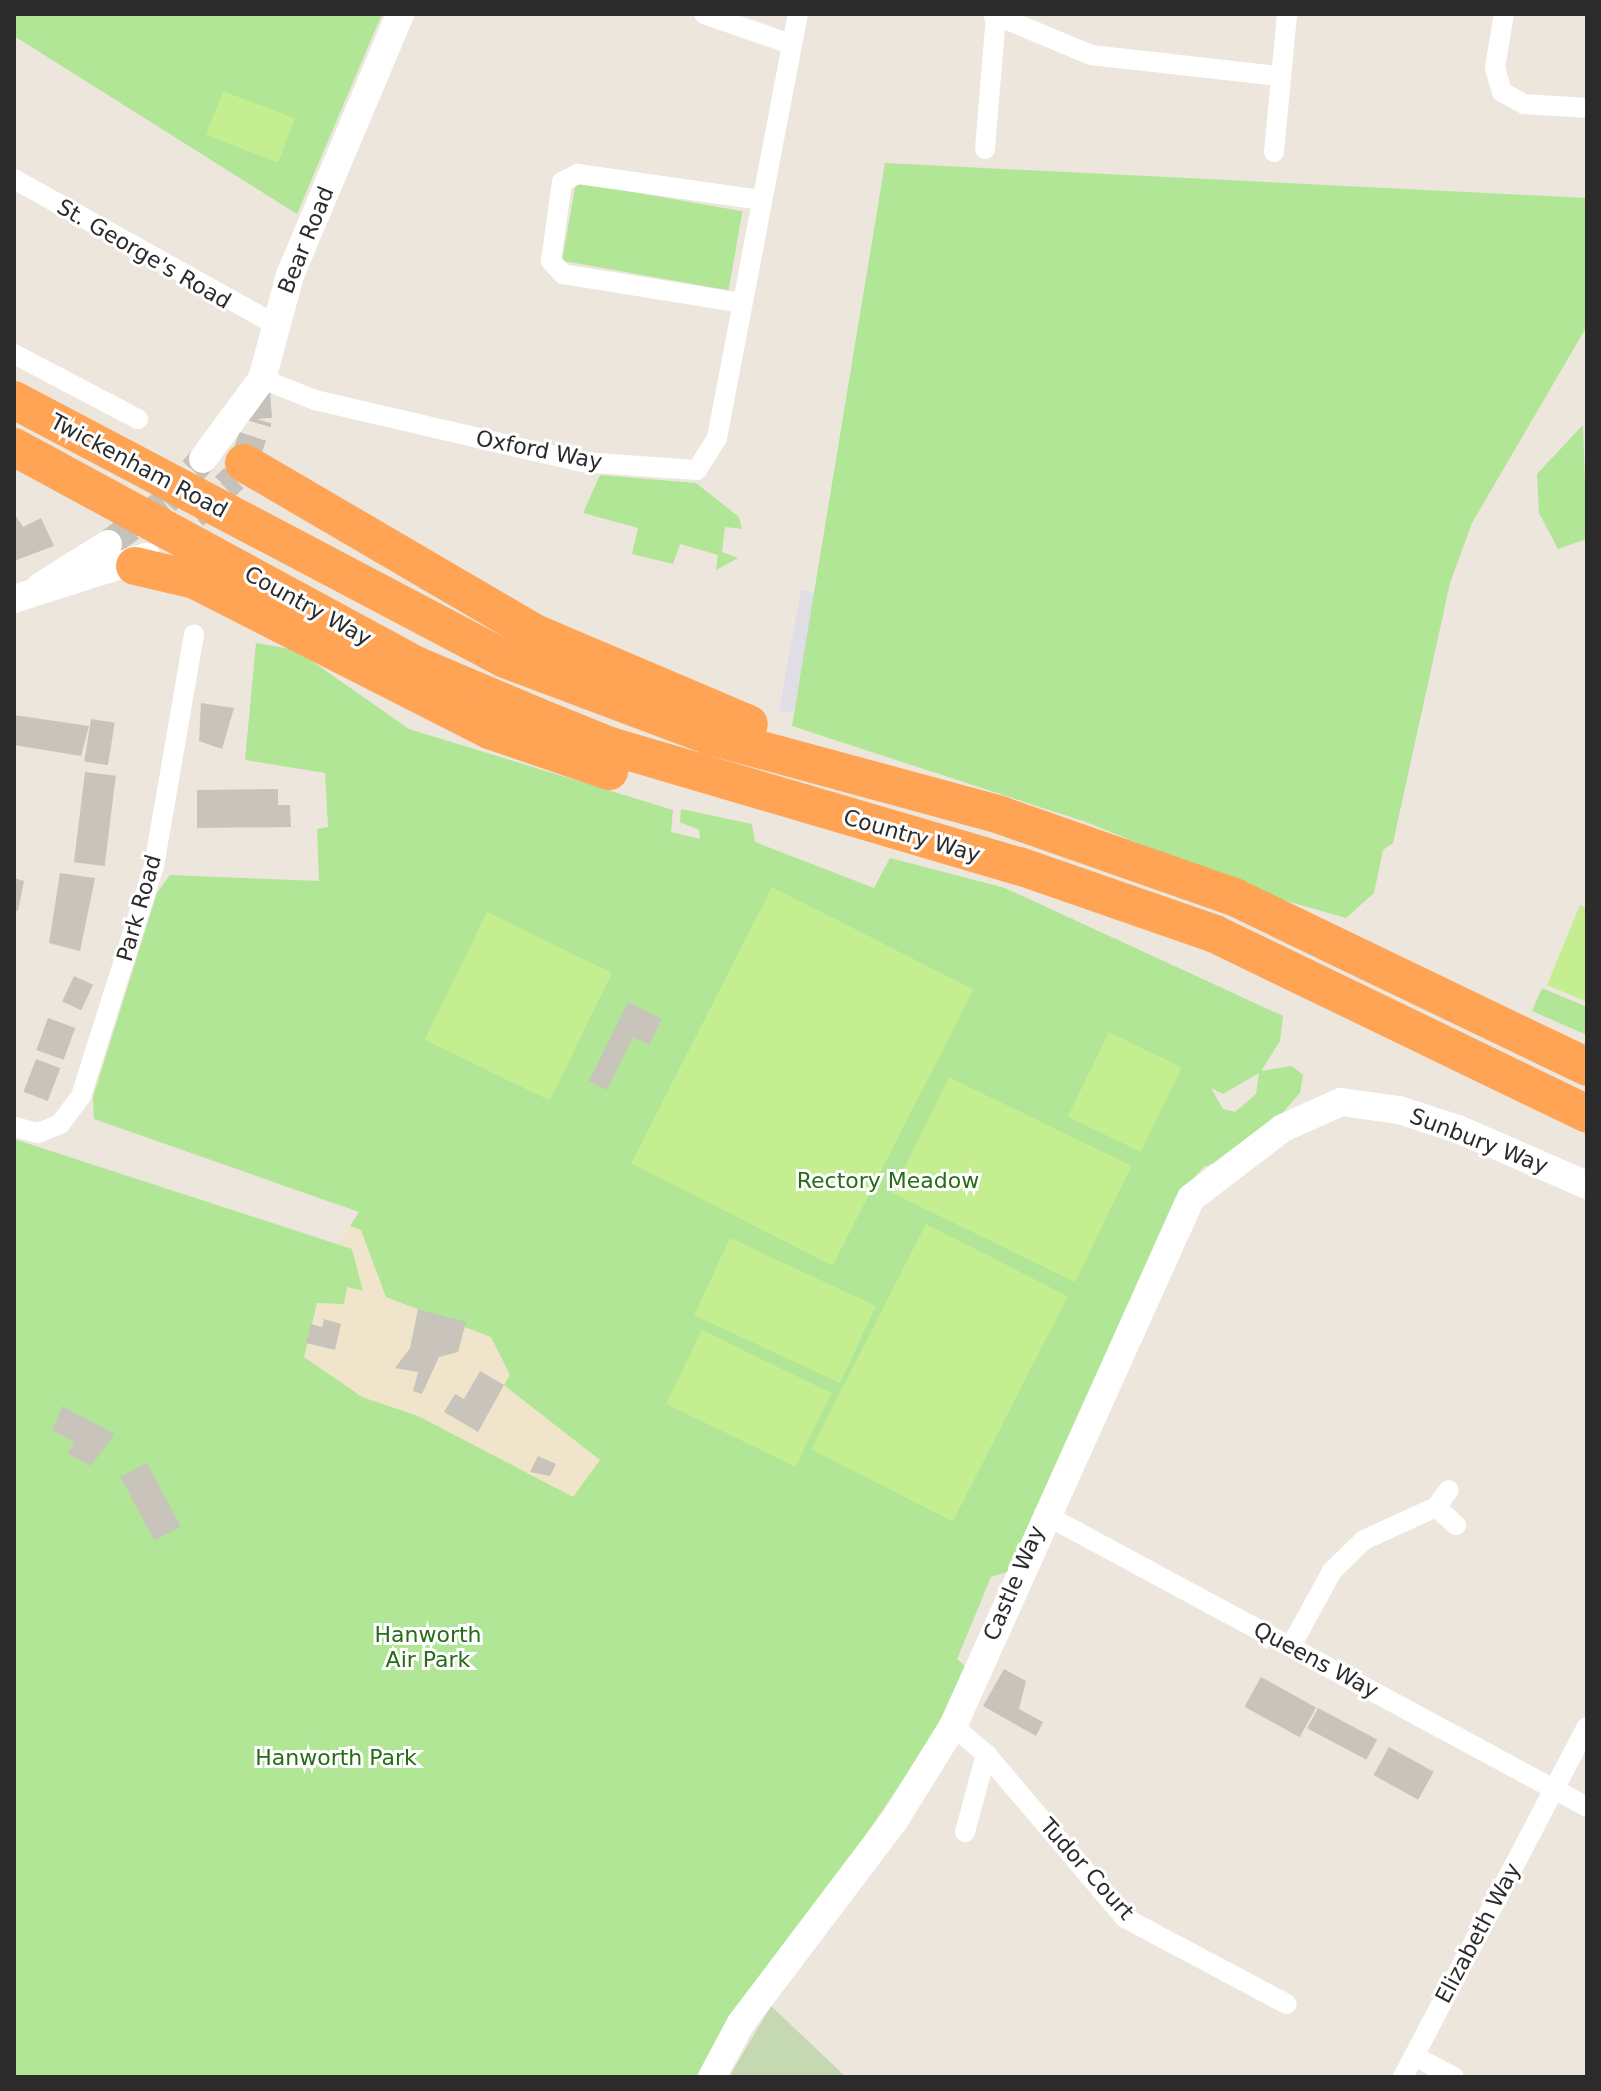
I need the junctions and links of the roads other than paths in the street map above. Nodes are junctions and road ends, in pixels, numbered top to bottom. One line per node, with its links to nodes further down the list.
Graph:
1 (400, 14): 15 (street, Bear Road)
2 (704, 14): 7 (street)
3 (798, 14): 7 (street, Oxford Way)
4 (995, 14): 8 (street); 10 (street)
5 (1287, 14): 8 (street)
6 (1504, 14): 9 (street)
7 (790, 44): 13 (street, Oxford Way)
8 (1279, 76): 11 (street)
9 (1587, 108)
10 (985, 149)
11 (1274, 152)
12 (14, 179): 15 (street, St. George's Road)
13 (760, 200): 14 (street, Oxford Way); 14 (street)
14 (742, 303): 17 (street, Oxford Way)
15 (275, 324): 17 (street, Bear Road)
16 (14, 354): 19 (street)
17 (259, 385): 21 (street, Bear Road)
18 (14, 400): 22 (highway, Twickenham Road)
19 (138, 419)
20 (14, 447): 27 (highway, Country Way)
21 (225, 466): 26 (highway)
22 (264, 533): 26 (highway, Country Way)
23 (130, 556): 24 (street); 27 (highway)
24 (24, 596)
25 (194, 634): 32 (street, Park Road)
26 (1000, 815): 29 (highway, Country Way)
27 (913, 837): 28 (highway, Country Way)
28 (1402, 1023): 31 (highway, Country Way); 33 (highway)
29 (1587, 1067)
30 (1321, 1107): 34 (street, Sunbury Way); 37 (street, Castle Way)
31 (1587, 1114)
32 (14, 1127)
33 (1587, 1142)
34 (1587, 1185)
35 (1449, 1490): 36 (street)
36 (1436, 1507): 38 (street); 39 (street)
37 (1044, 1514): 39 (street, Queens Way); 40 (street, Castle Way)
38 (1456, 1525)
39 (1291, 1646): 43 (street, Queens Way)
40 (953, 1726): 42 (street, Tudor Court); 48 (street, Castle Way)
41 (1587, 1727): 43 (street, Elizabeth Way)
42 (986, 1754): 45 (street); 46 (street, Tudor Court)
43 (1554, 1789): 44 (street, Queens Way); 47 (street, Elizabeth Way)
44 (1587, 1807)
45 (965, 1832)
46 (1287, 2004)
47 (1414, 2056): 49 (street, Elizabeth Way); 50 (street)
48 (712, 2077)
49 (1403, 2077)
50 (1454, 2077)

